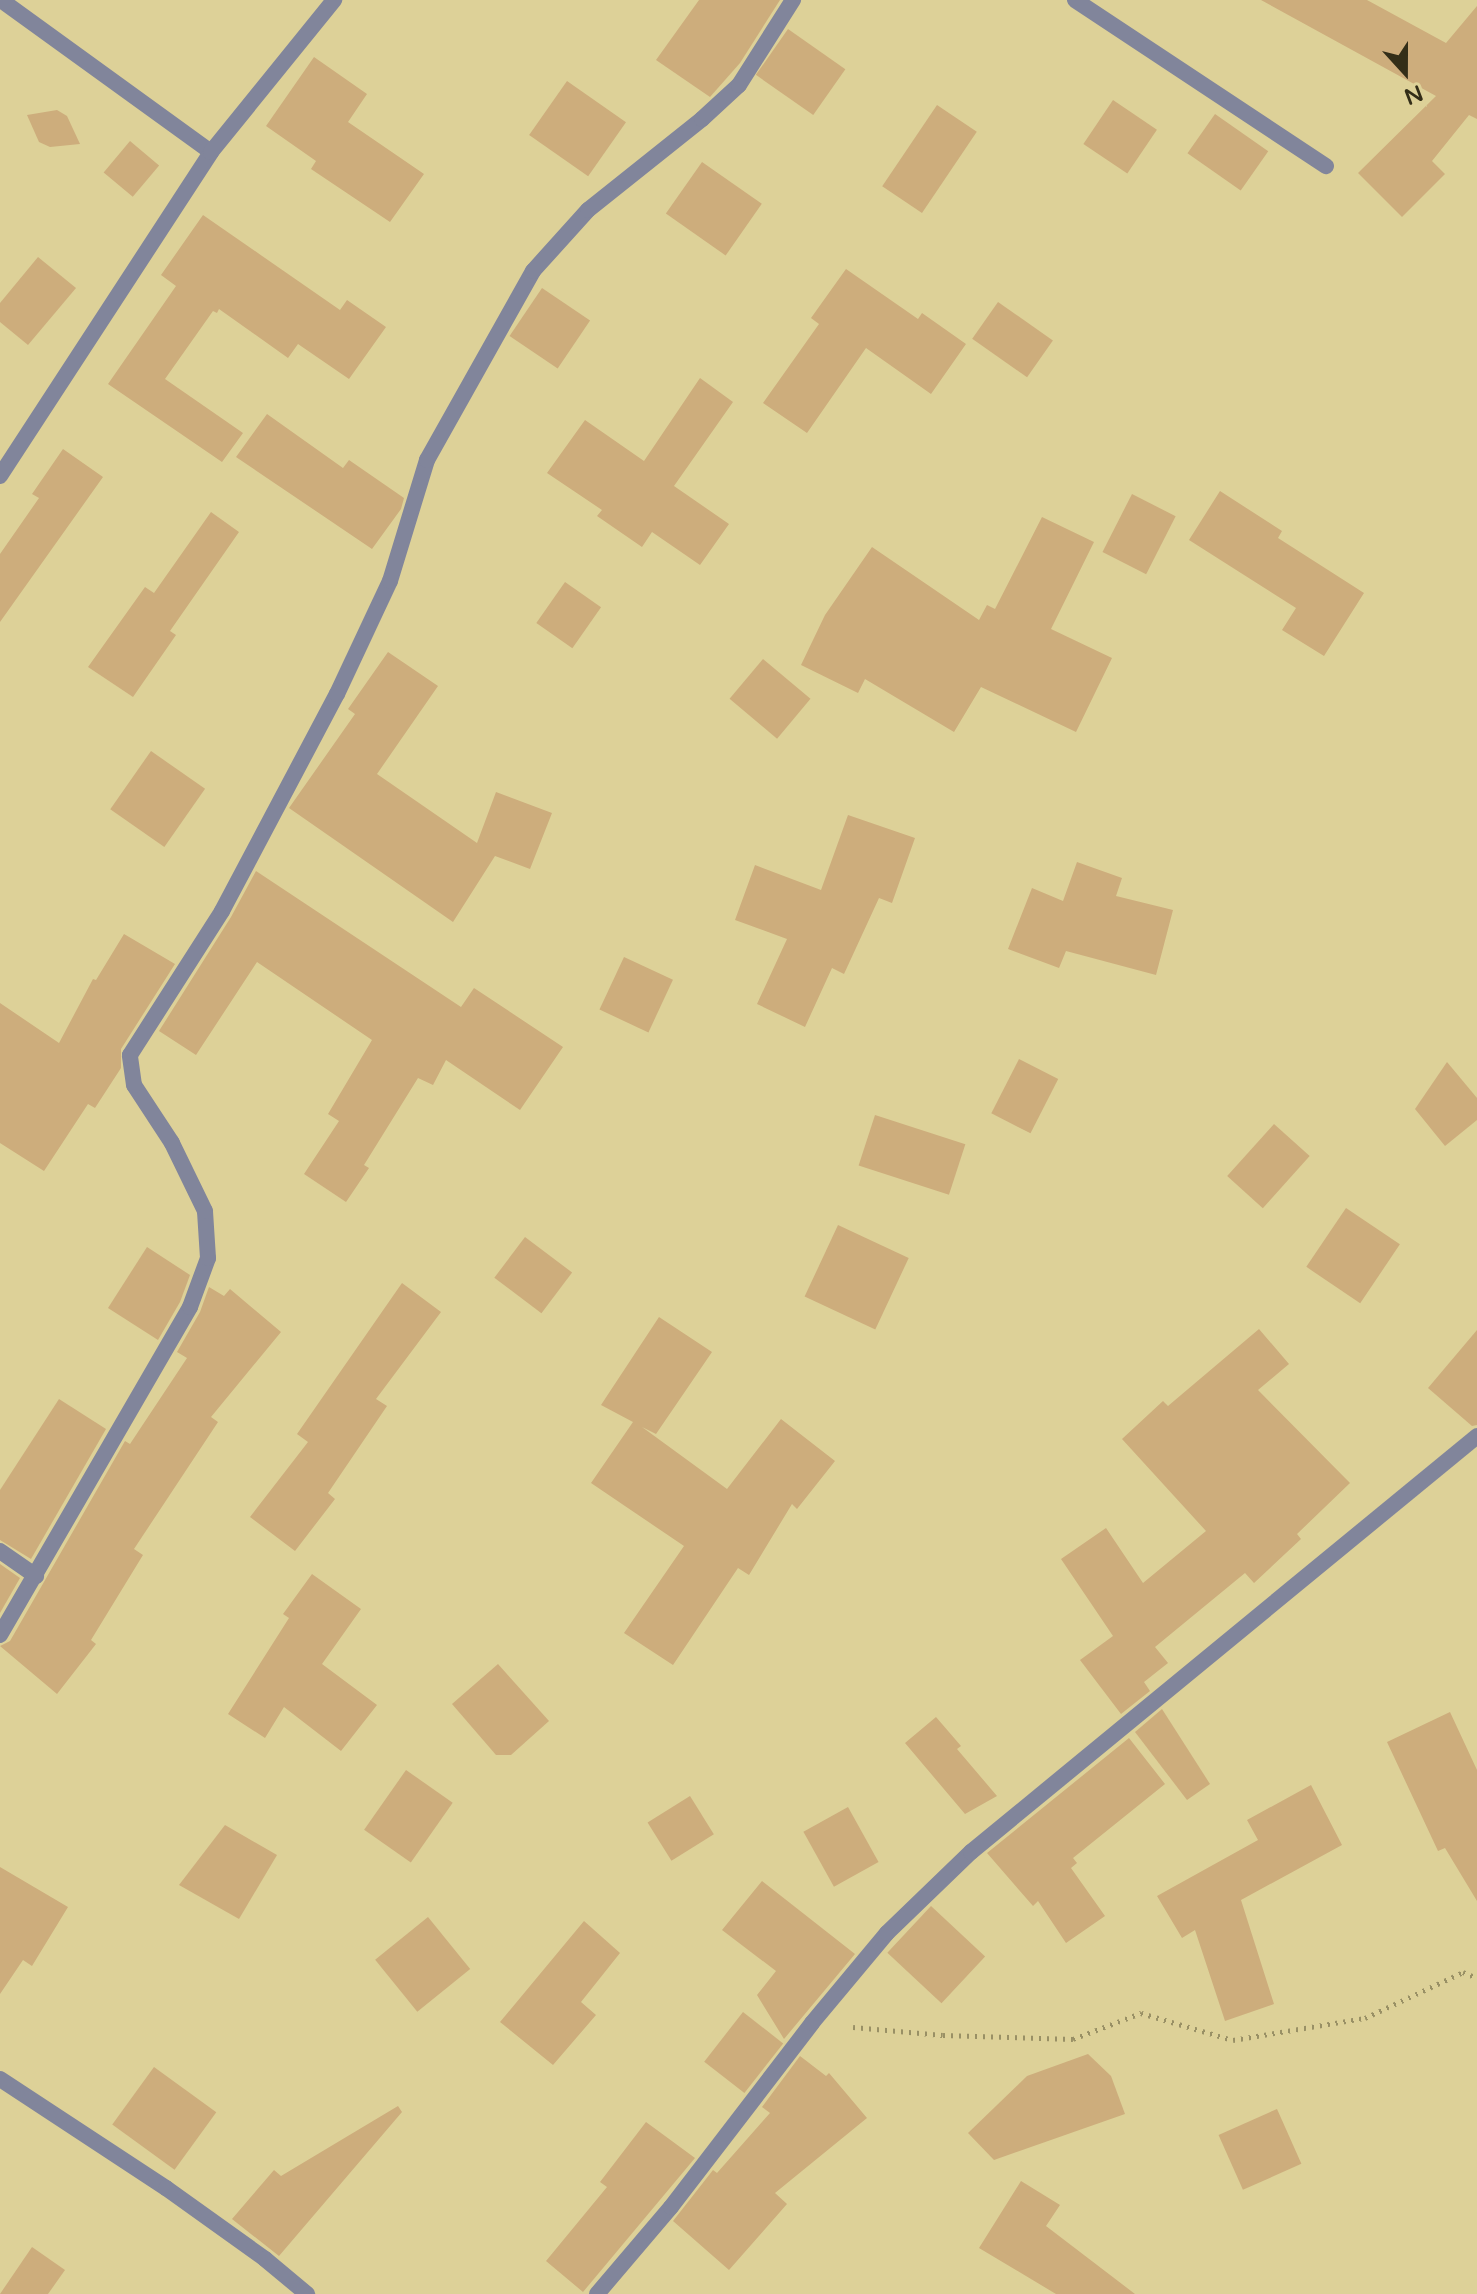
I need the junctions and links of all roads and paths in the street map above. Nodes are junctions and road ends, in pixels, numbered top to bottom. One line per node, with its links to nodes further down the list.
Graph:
1 (1, 0): 5 (street)
2 (334, 0): 5 (street)
3 (793, 0): 10 (street)
4 (1075, 0): 6 (street)
5 (211, 152): 7 (street)
6 (1326, 166)
7 (0, 476)
8 (1477, 1436): 13 (street)
9 (0, 1551): 10 (street)
10 (36, 1576): 11 (street)
11 (0, 1635)
12 (1477, 1978): 13 (path)
13 (812, 2023): 16 (street)
14 (0, 2079): 15 (street)
15 (307, 2294)
16 (597, 2294)

